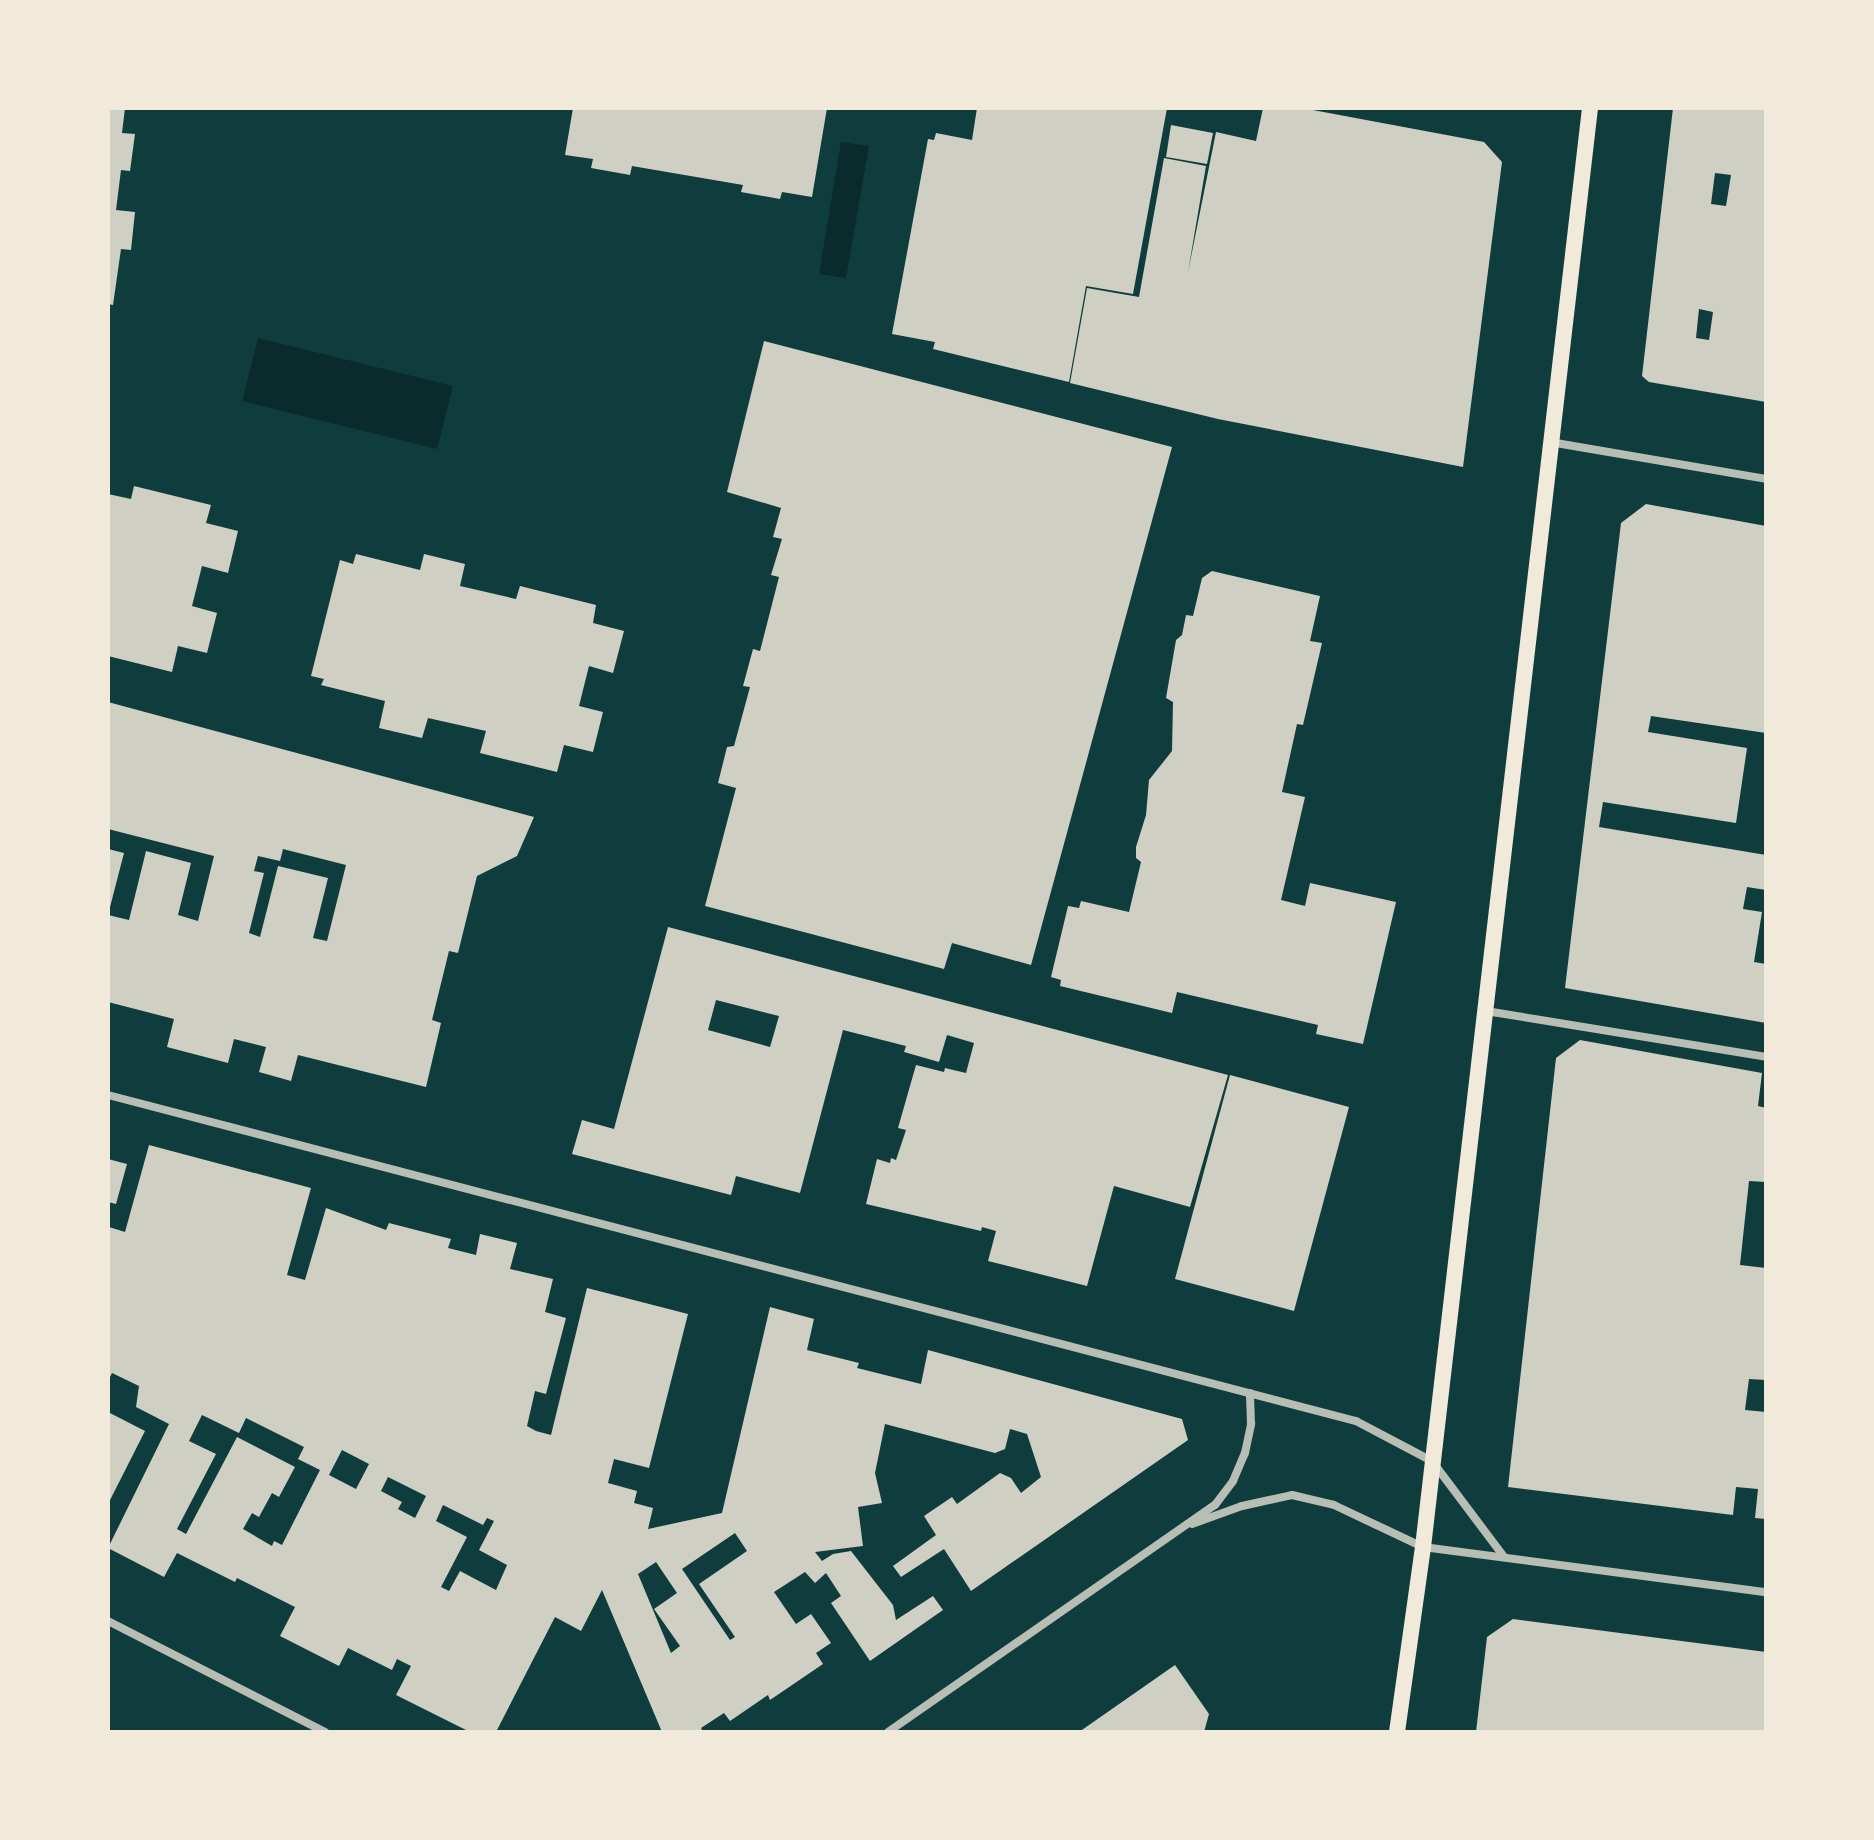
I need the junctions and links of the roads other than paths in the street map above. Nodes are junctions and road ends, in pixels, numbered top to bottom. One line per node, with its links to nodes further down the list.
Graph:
1 (1590, 108): 2 (main road)
2 (1549, 442): 3 (street); 4 (main road)
3 (1766, 479)
4 (1486, 1011): 5 (street); 8 (main road)
5 (1766, 1057)
6 (108, 1095): 7 (street)
7 (1250, 1393): 8 (street); 9 (street)
8 (1432, 1461): 10 (main road); 11 (street)
9 (1192, 1524): 10 (street); 15 (street)
10 (1423, 1547): 11 (street); 16 (main road)
11 (1504, 1557): 12 (street)
12 (1766, 1592)
13 (108, 1621): 14 (street)
14 (325, 1732)
15 (888, 1732)
16 (1397, 1732)

